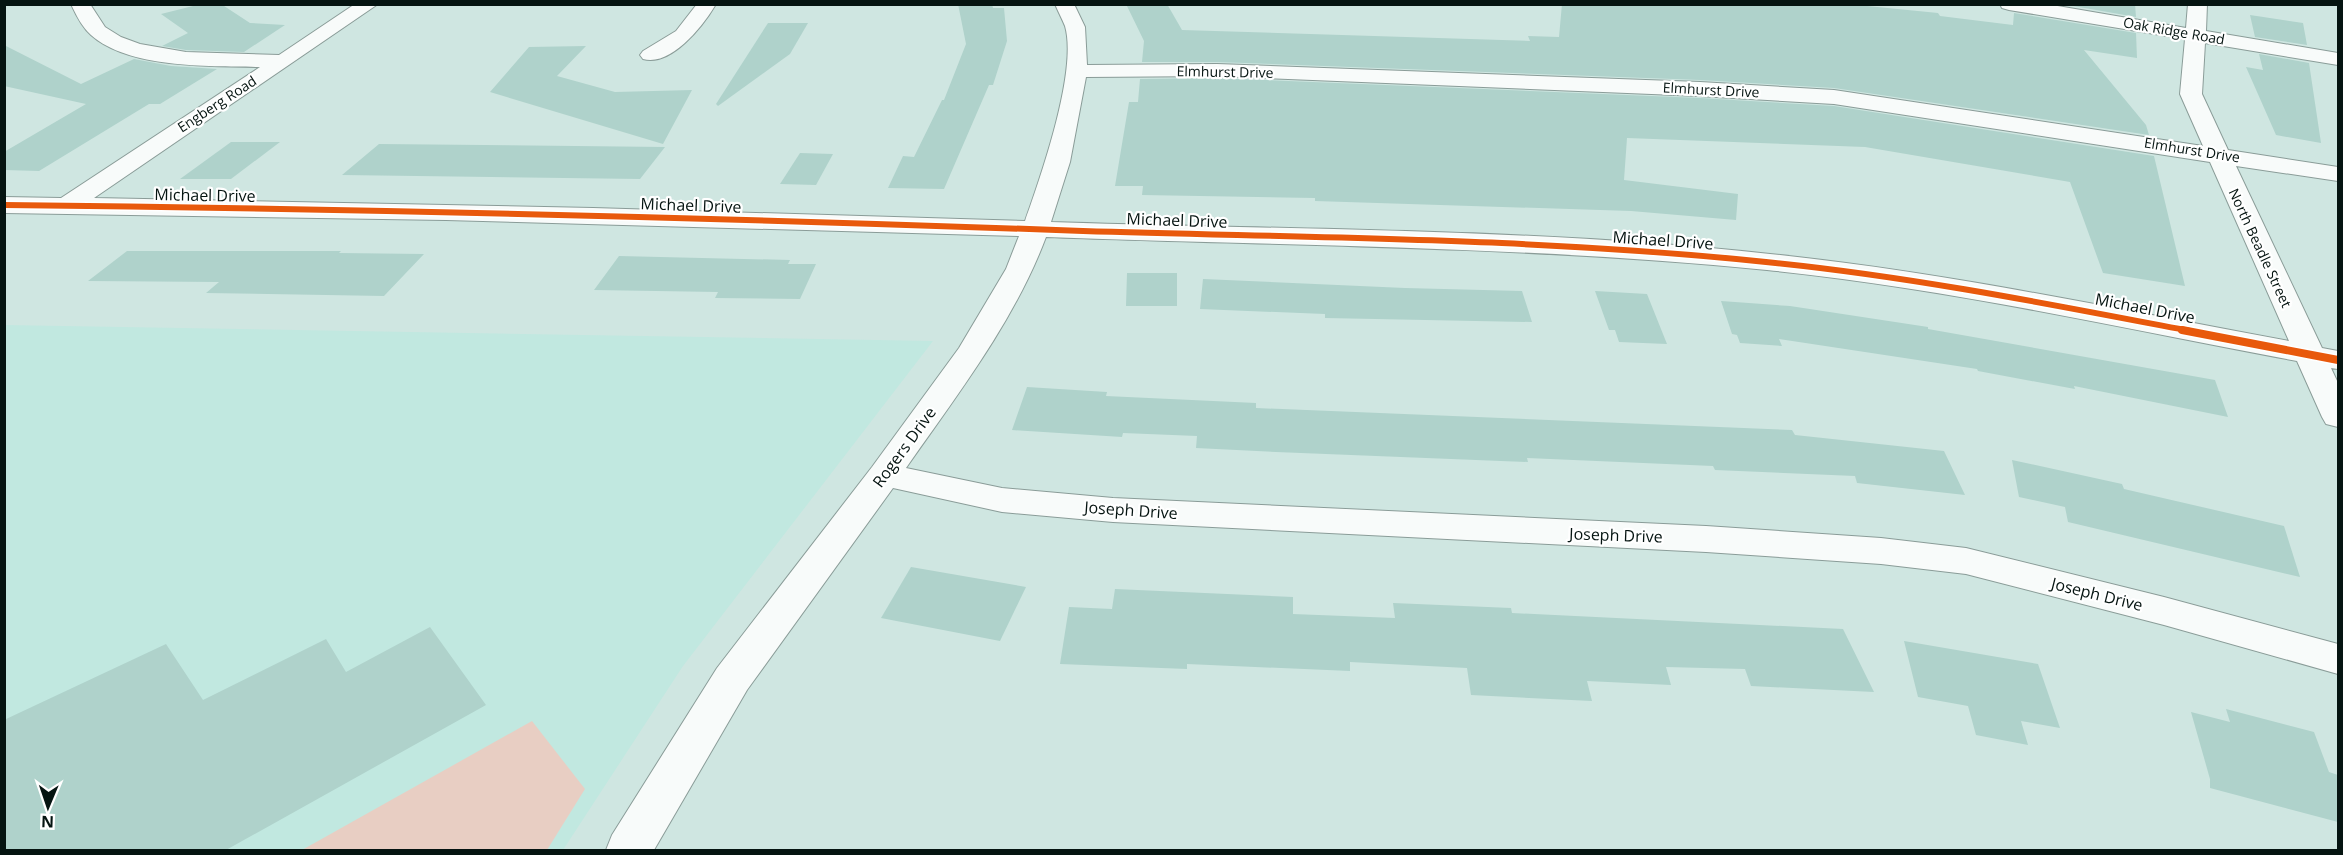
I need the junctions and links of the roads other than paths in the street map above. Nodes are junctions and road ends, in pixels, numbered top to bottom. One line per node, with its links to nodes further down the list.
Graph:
1 (80, 4): 10 (street)
2 (369, 4): 10 (street, Engberg Road)
3 (707, 4): 8 (street)
4 (1064, 4): 11 (street, Rogers Drive)
5 (2009, 4): 7 (street, Oak Ridge Road)
6 (2198, 4): 7 (street, North Beadle Street)
7 (2196, 35): 9 (street, Oak Ridge Road); 12 (street, North Beadle Street)
8 (650, 55)
9 (2338, 59)
10 (283, 61): 15 (street, Engberg Road)
11 (1077, 71): 12 (street, Elmhurst Drive); 16 (street, Rogers Drive)
12 (2218, 154): 13 (street, Elmhurst Drive); 17 (street, North Beadle Street)
13 (2338, 174)
14 (4, 205): 15 (street, Michael Drive)
15 (66, 206): 16 (street, Michael Drive)
16 (1036, 228): 17 (street, Michael Drive); 20 (street, Rogers Drive)
17 (2310, 355): 18 (street, Michael Drive); 19 (street, North Beadle Street)
18 (2338, 360)
19 (2338, 417)
20 (884, 475): 21 (street, Joseph Drive); 22 (street, Rogers Drive)
21 (2338, 659)
22 (629, 850)

